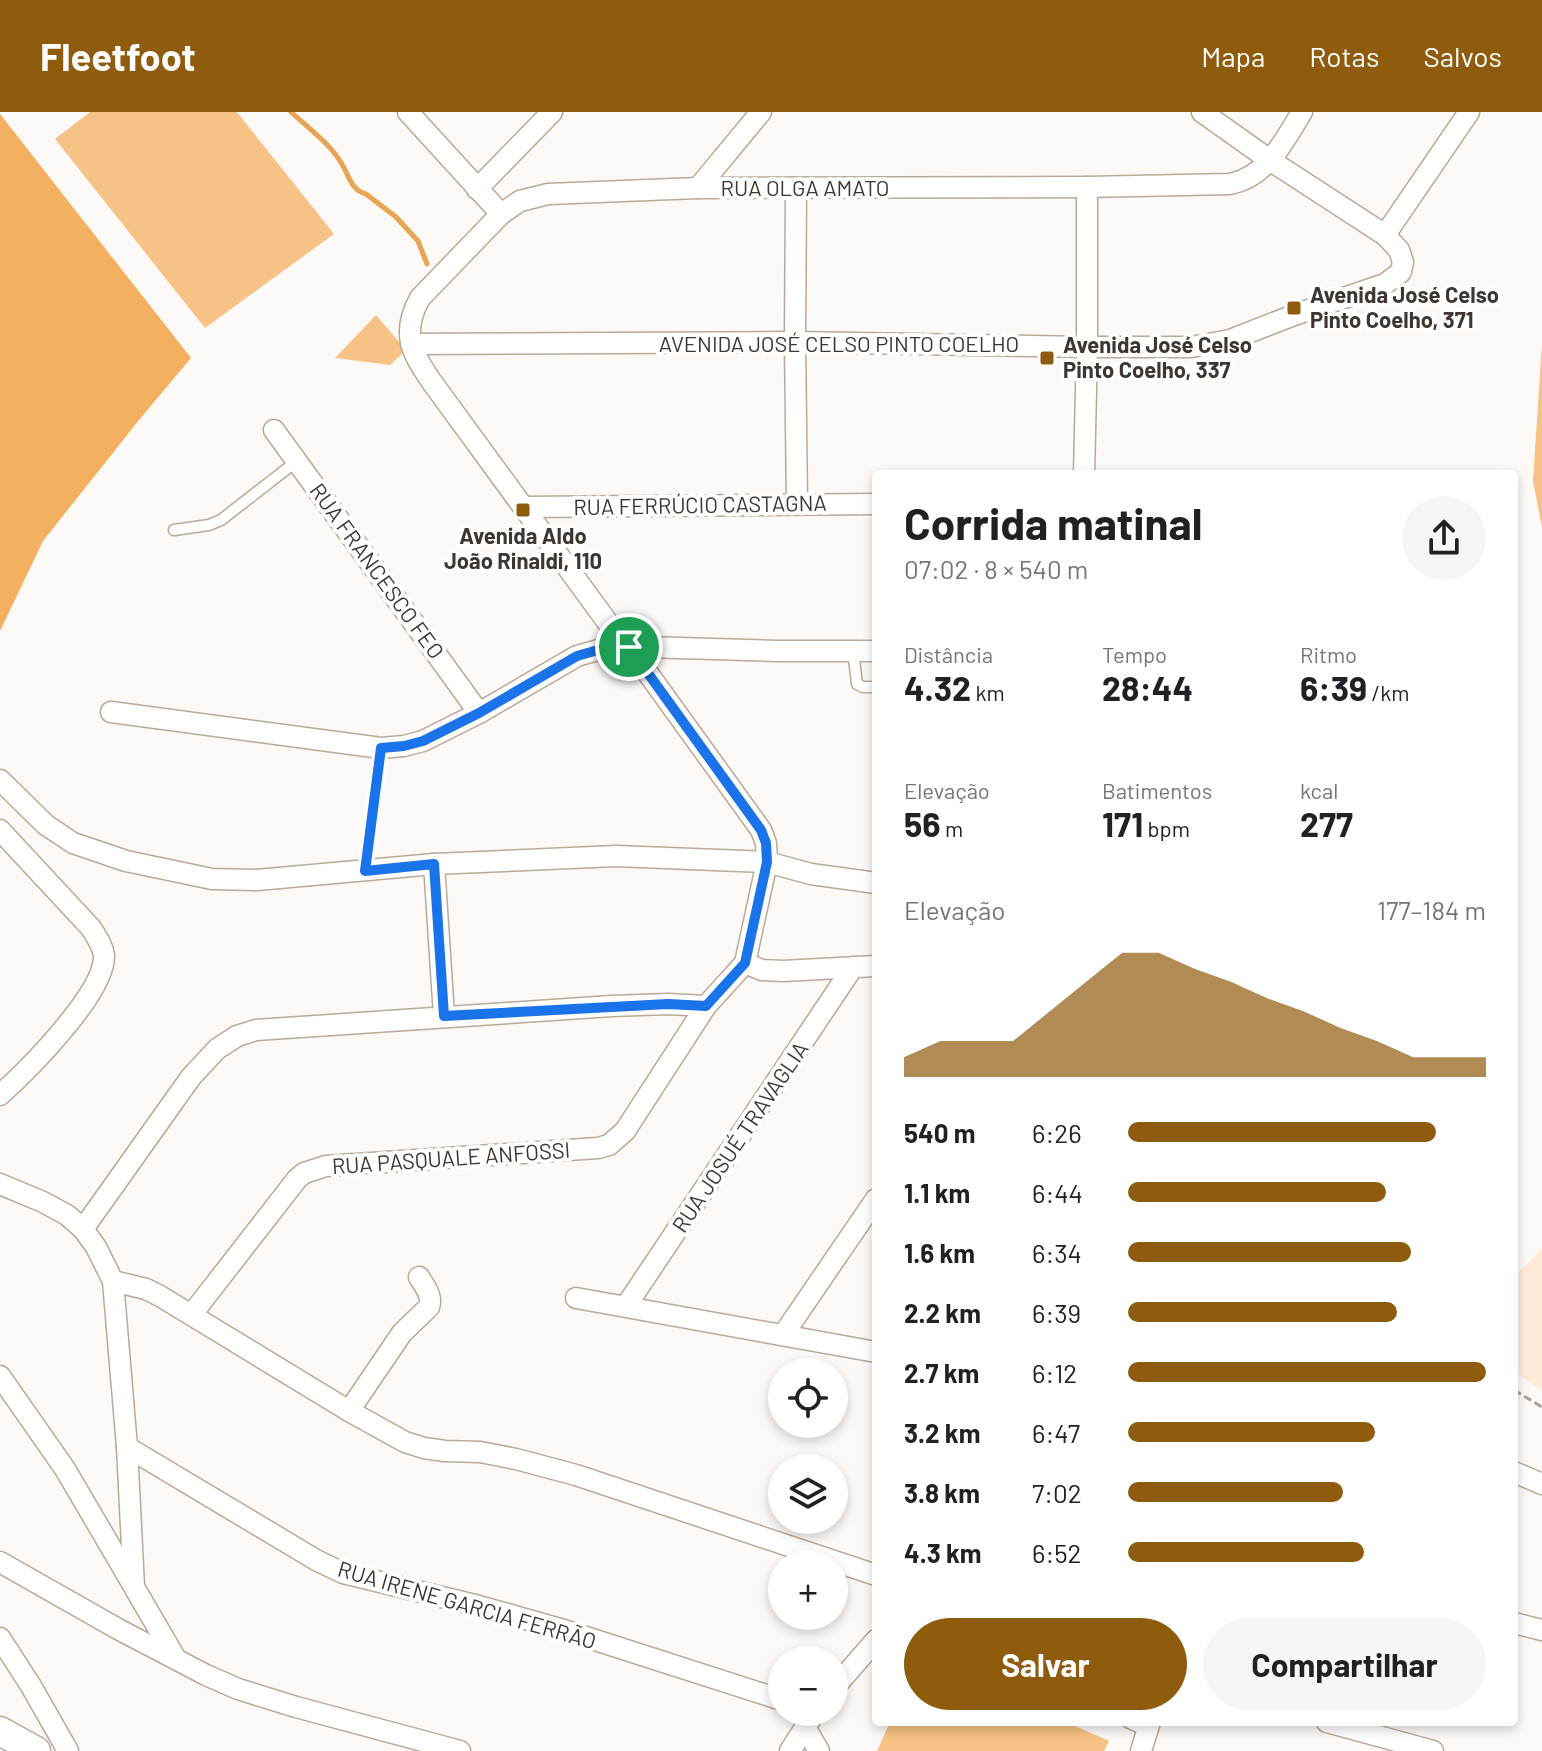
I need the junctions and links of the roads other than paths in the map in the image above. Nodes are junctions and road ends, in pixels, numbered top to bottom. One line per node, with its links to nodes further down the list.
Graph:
1 (408, 112): 11 (street)
2 (552, 112): 11 (street)
3 (761, 112): 9 (street)
4 (1202, 112): 7 (street)
5 (1302, 112): 7 (street)
6 (1469, 112): 13 (street)
7 (1271, 161): 8 (street, RUA OLGA AMATO); 13 (street)
8 (1087, 187): 10 (street, RUA OLGA AMATO); 16 (street)
9 (698, 188): 10 (street, RUA OLGA AMATO); 12 (street, RUA OLGA AMATO)
10 (796, 188): 14 (street)
11 (477, 189): 12 (street)
12 (501, 214): 15 (street, RUA OLGA AMATO)
13 (1385, 235): 16 (street, AVENIDA JOSÉ CELSO PINTO COELHO)
14 (795, 342): 15 (street, AVENIDA JOSÉ CELSO PINTO COELHO); 16 (street, AVENIDA JOSÉ CELSO PINTO COELHO); 20 (street)
15 (411, 344): 22 (street)
16 (1087, 347): 19 (street)
17 (274, 430): 18 (street, RUA FRANCESCO FEO)
18 (297, 461): 23 (lane); 29 (street, RUA FRANCESCO FEO)
19 (1084, 470)
20 (797, 504): 21 (street, RUA FERRÚCIO CASTAGNA); 22 (street, RUA FERRÚCIO CASTAGNA)
21 (872, 504)
22 (524, 507): 24 (street)
23 (174, 530)
24 (629, 647): 25 (street); 29 (street); 33 (street)
25 (853, 651): 26 (street); 27 (lane)
26 (872, 651)
27 (872, 687)
28 (111, 712): 30 (street)
29 (479, 713): 30 (street)
30 (381, 748): 35 (lane)
31 (0, 780): 35 (street)
32 (0, 830): 42 (street)
33 (767, 862): 34 (street); 36 (street); 37 (street)
34 (434, 864): 35 (street); 41 (street)
35 (365, 871)
36 (872, 882)
37 (745, 963): 39 (street); 40 (street, RUA PASQUALE ANFOSSI)
38 (872, 966): 39 (street)
39 (853, 967): 49 (street, RUA JOSUÉ TRAVAGLIA)
40 (706, 1006): 41 (street); 50 (street, RUA PASQUALE ANFOSSI)
41 (444, 1016): 45 (street)
42 (0, 1095)
43 (0, 1184): 45 (street)
44 (872, 1205): 51 (street)
45 (83, 1229): 47 (street)
46 (419, 1277): 54 (street)
47 (113, 1281): 50 (street); 55 (street)
48 (576, 1298): 49 (street)
49 (626, 1306): 51 (street)
50 (192, 1314): 54 (street)
51 (783, 1335): 52 (street)
52 (872, 1351)
53 (0, 1376): 60 (street)
54 (349, 1411): 59 (street)
55 (127, 1447): 60 (street); 67 (street, RUA IRENE GARCIA FERRÃO)
56 (1518, 1474): 57 (street)
57 (1542, 1484)
58 (0, 1562): 65 (street)
59 (872, 1574)
60 (134, 1587): 65 (street)
61 (1518, 1624): 62 (street)
62 (1542, 1630)
63 (0, 1638): 73 (street)
64 (872, 1645): 66 (street)
65 (176, 1659): 74 (street)
66 (848, 1672)
67 (768, 1696)
68 (806, 1726): 75 (street)
69 (812, 1726): 76 (street)
70 (1342, 1726): 77 (street)
71 (0, 1731): 72 (main road)
72 (36, 1751)
73 (68, 1751)
74 (460, 1751)
75 (790, 1751)
76 (819, 1751)
77 (1433, 1751)

